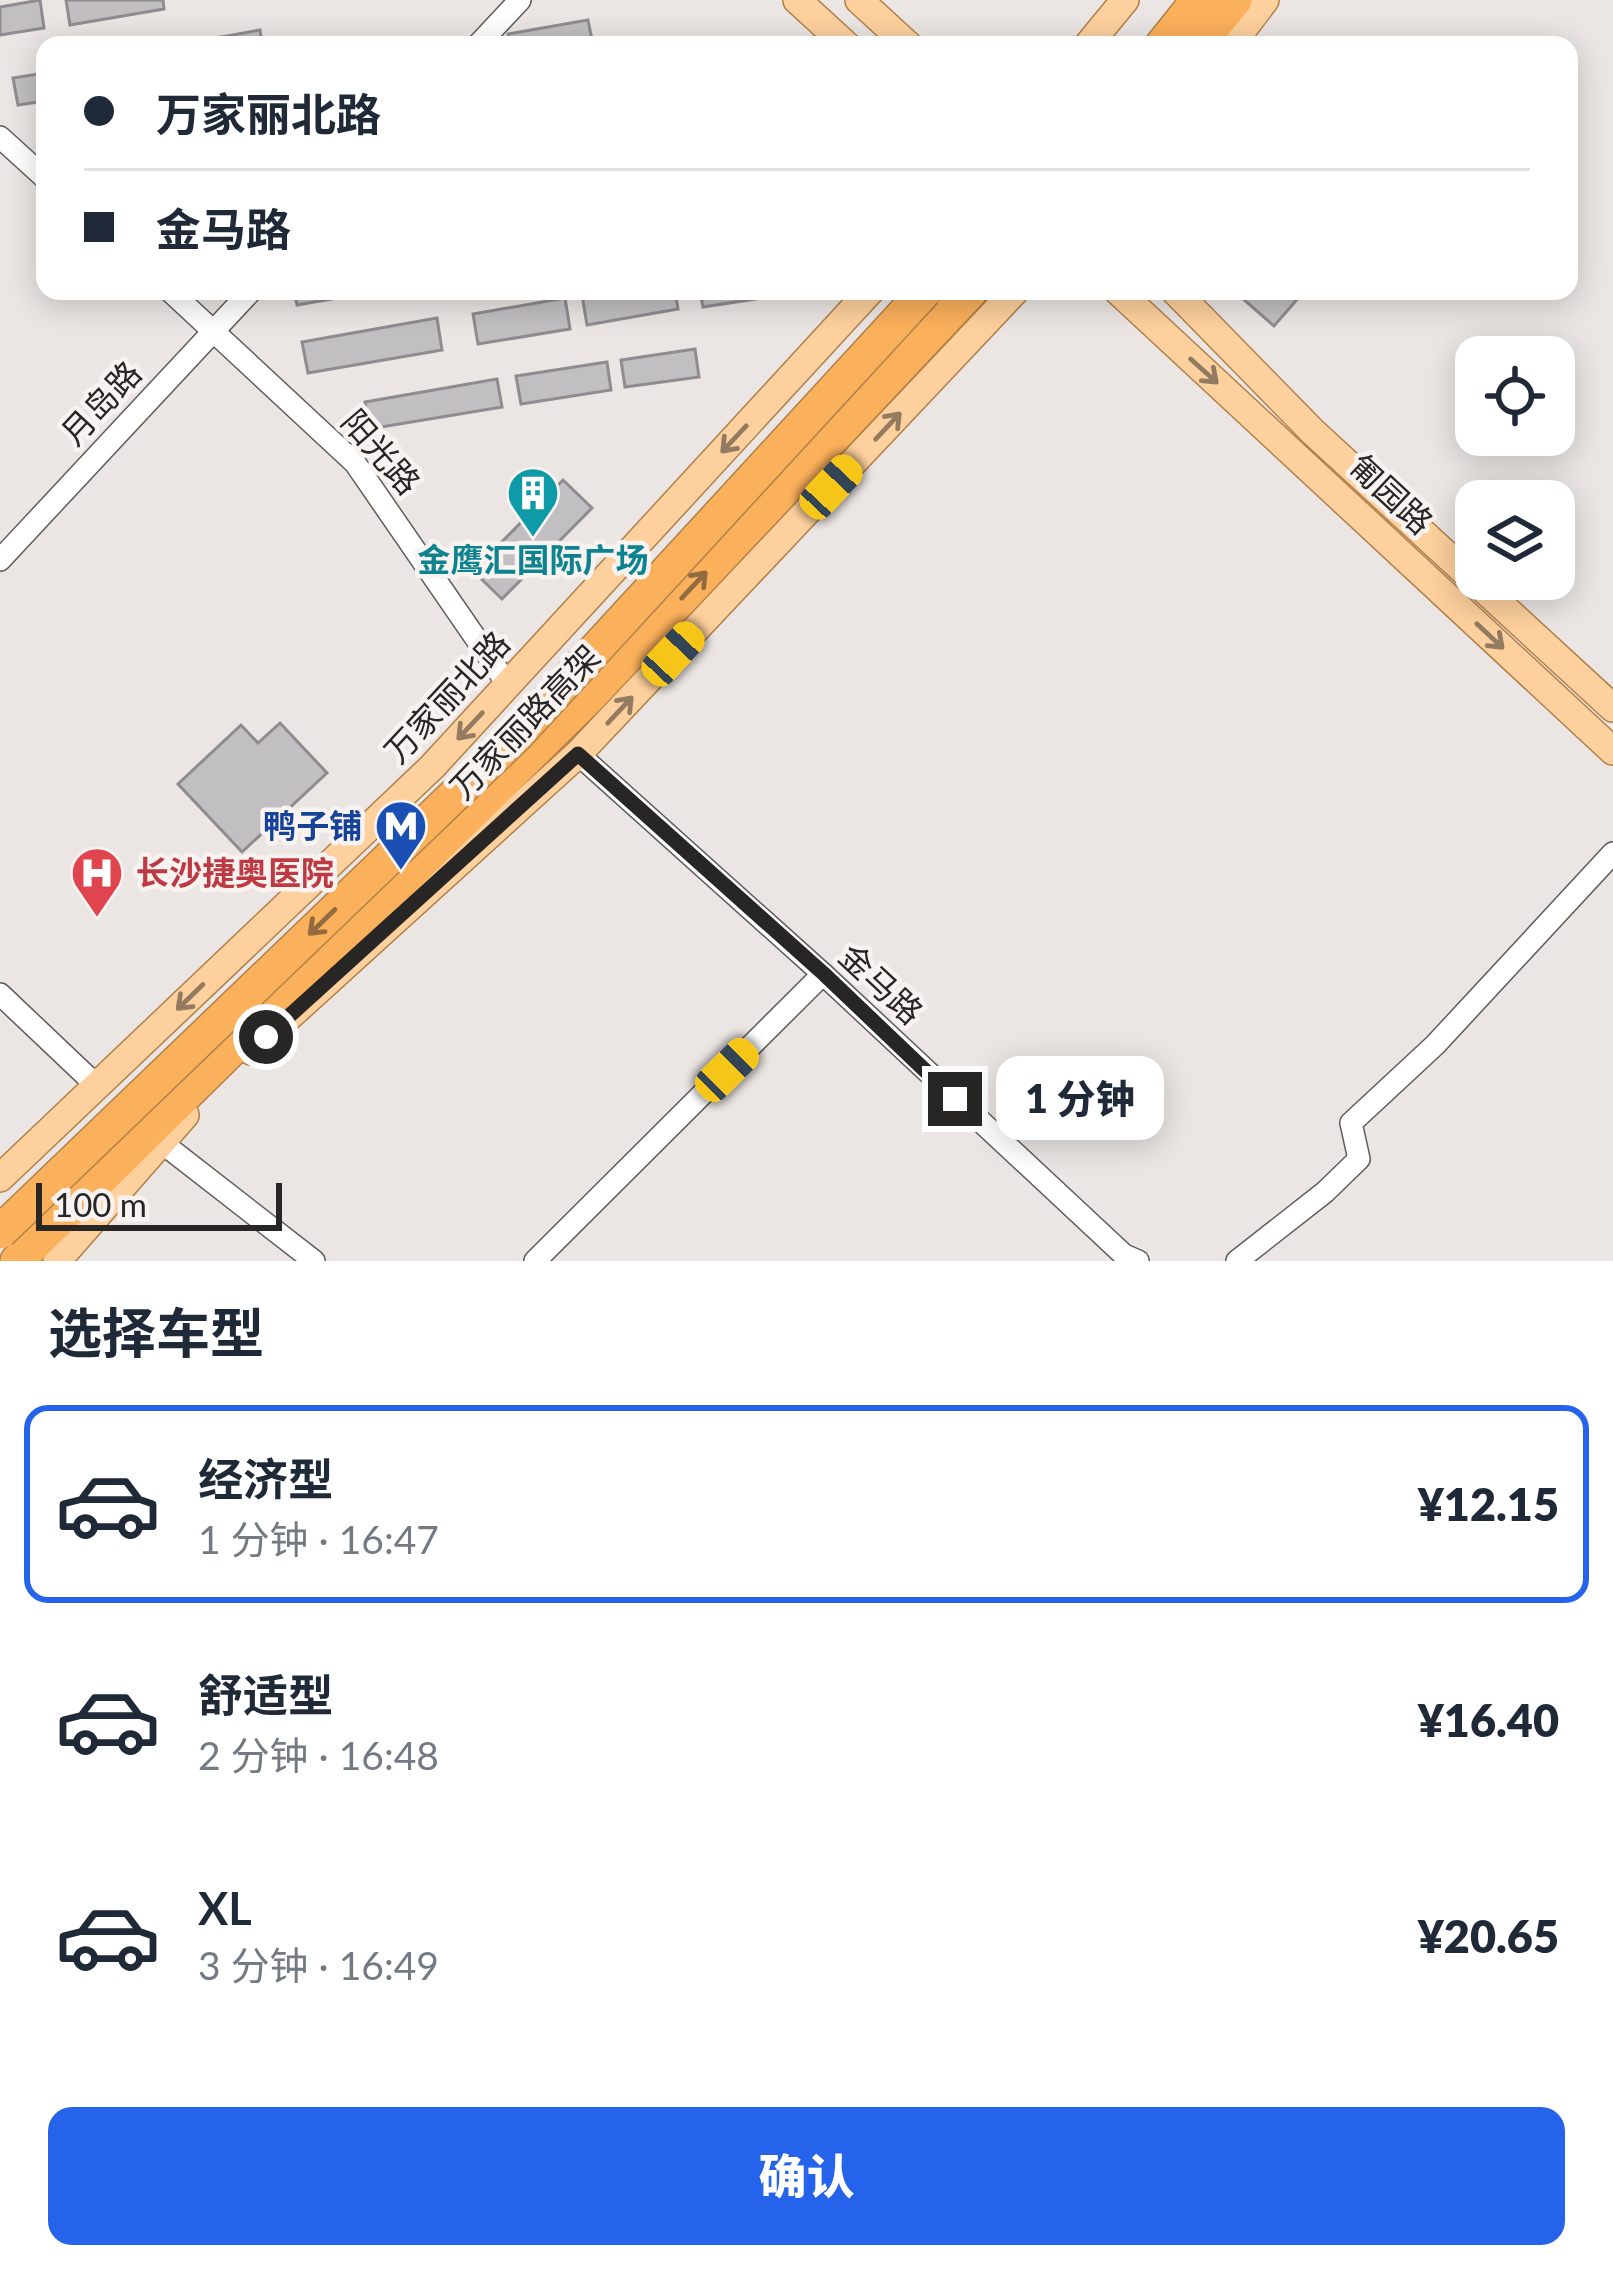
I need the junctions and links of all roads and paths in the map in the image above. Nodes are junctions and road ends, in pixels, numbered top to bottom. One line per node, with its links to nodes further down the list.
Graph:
1 (520, 0): 8 (street)
2 (796, 0): 9 (main road)
3 (860, 0): 10 (main road)
4 (1125, 0): 11 (main road)
5 (1198, 0): 12 (highway)
6 (1235, 0): 13 (highway)
7 (1264, 0): 14 (main road)
8 (486, 36)
9 (836, 36)
10 (898, 36)
11 (1095, 36)
12 (1169, 36)
13 (1205, 36)
14 (1238, 36)
15 (0, 137): 16 (street)
16 (36, 170)
17 (180, 300): 25 (street, 阳光路)
18 (243, 300): 25 (street, 月岛路)
19 (863, 300): 27 (main road, 万家丽北路, one-way to 27)
20 (918, 300): 37 (highway, 万家丽路高架, one-way to 37, bridge)
21 (963, 300): 38 (highway, 万家丽路高架, one-way to 21)
22 (1007, 300): 30 (main road, one-way to 22)
23 (1128, 300): 29 (main road, 匍园路, one-way to 29)
24 (1184, 300): 28 (main road, 匍园路)
25 (214, 331): 26 (street, 月岛路); 27 (street, 阳光路)
26 (0, 560)
27 (508, 685): 34 (main road, 万家丽北路, one-way to 34)
28 (1613, 708)
29 (1613, 751)
30 (578, 754): 32 (street, 金马路); 35 (main road)
31 (1613, 853): 43 (street)
32 (824, 974): 41 (street); 42 (street, 金马路)
33 (0, 994): 34 (street)
34 (97, 1086): 36 (main road, 万家丽北路)
35 (161, 1142): 39 (main road); 40 (street)
36 (0, 1178)
37 (0, 1232)
38 (17, 1261)
39 (57, 1261)
40 (314, 1261)
41 (535, 1261)
42 (1138, 1261)
43 (1237, 1261)

